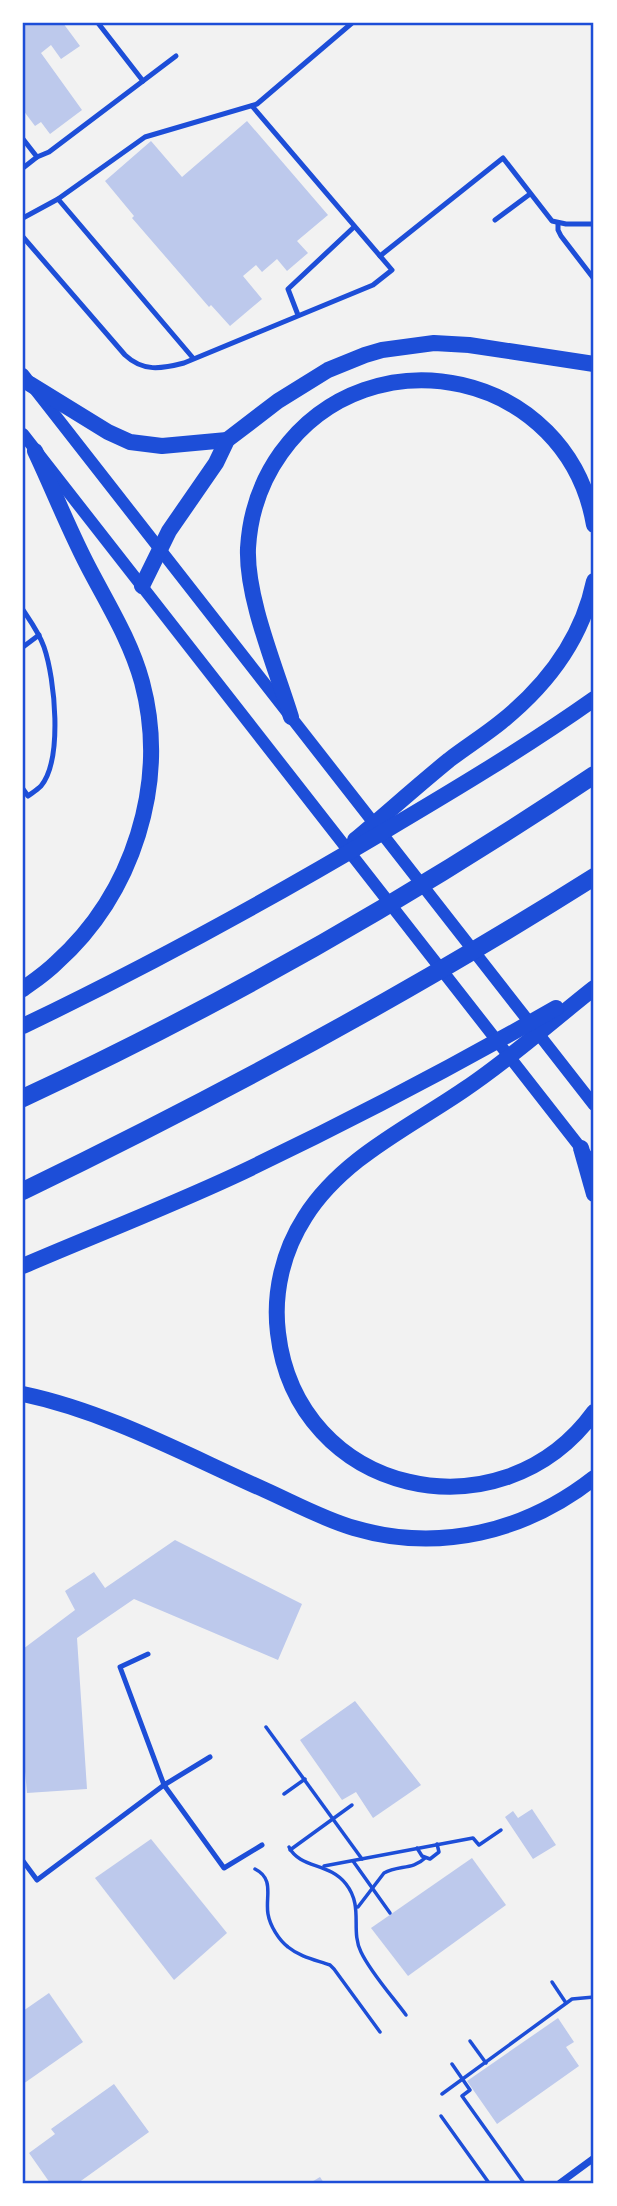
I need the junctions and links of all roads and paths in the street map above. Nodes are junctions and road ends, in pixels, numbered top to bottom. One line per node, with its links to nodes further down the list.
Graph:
1 (99, 23): 4 (lane)
2 (352, 23): 5 (lane)
3 (176, 56): 4 (lane)
4 (143, 81): 7 (lane)
5 (252, 106): 10 (lane); 15 (lane)
6 (23, 139): 7 (lane)
7 (37, 157): 8 (lane)
8 (23, 168)
9 (530, 194): 12 (lane); 13 (lane); 17 (lane)
10 (58, 199): 11 (lane); 20 (lane)
11 (23, 218)
12 (495, 220)
13 (558, 223): 14 (lane); 18 (lane)
14 (594, 224)
15 (354, 227): 17 (lane); 19 (lane)
16 (23, 236): 20 (lane)
17 (380, 256): 19 (lane)
18 (594, 279)
19 (298, 315): 20 (lane)
20 (193, 358)
21 (594, 364): 24 (main road)
22 (27, 379): 24 (main road); 27 (street)
23 (23, 435): 25 (street)
24 (227, 440): 27 (main road)
25 (35, 451): 29 (street); 40 (main road)
26 (594, 524): 34 (main road)
27 (159, 551): 29 (main road); 34 (street)
28 (594, 581): 37 (main road)
29 (142, 586): 47 (street)
30 (23, 610): 31 (lane)
31 (39, 635): 32 (lane); 36 (lane)
32 (23, 647)
33 (594, 699): 37 (main road)
34 (291, 718): 46 (street)
35 (594, 775): 43 (highway)
36 (23, 789)
37 (321, 869): 42 (main road)
38 (594, 877): 49 (highway)
39 (594, 986): 41 (main road)
40 (23, 989)
41 (559, 1010): 51 (main road); 53 (main road)
42 (23, 1026)
43 (68, 1077): 44 (highway); 45 (highway)
44 (23, 1092)
45 (23, 1098)
46 (594, 1105)
47 (581, 1148): 48 (street); 50 (main road)
48 (594, 1165)
49 (23, 1191)
50 (594, 1194)
51 (23, 1266)
52 (23, 1394): 54 (main road)
53 (594, 1412)
54 (594, 1478)
55 (148, 1654): 59 (lane)
56 (266, 1727): 58 (path)
57 (210, 1757): 59 (lane)
58 (305, 1779): 60 (path); 62 (path)
59 (163, 1785): 64 (lane); 70 (lane)
60 (284, 1794)
61 (352, 1805): 62 (path)
62 (333, 1819): 68 (path); 71 (path)
63 (500, 1830): 65 (path)
64 (262, 1844)
65 (437, 1844): 66 (path); 67 (path)
66 (417, 1848): 67 (path); 68 (path)
67 (425, 1858): 73 (path)
68 (362, 1859): 69 (path)
69 (353, 1860): 71 (path); 73 (path)
70 (23, 1861)
71 (322, 1866): 74 (path)
72 (255, 1869): 80 (path)
73 (372, 1889): 74 (path); 75 (path)
74 (357, 1908): 79 (path)
75 (390, 1913)
76 (552, 1982): 78 (path)
77 (594, 1997): 78 (path)
78 (566, 2003): 82 (path)
79 (405, 2015)
80 (380, 2032)
81 (470, 2041): 82 (path)
82 (486, 2063): 84 (path)
83 (452, 2064): 84 (path)
84 (463, 2079): 85 (path); 89 (path)
85 (442, 2094)
86 (441, 2116): 88 (path)
87 (594, 2158): 90 (street)
88 (489, 2183)
89 (524, 2183)
90 (560, 2183)

